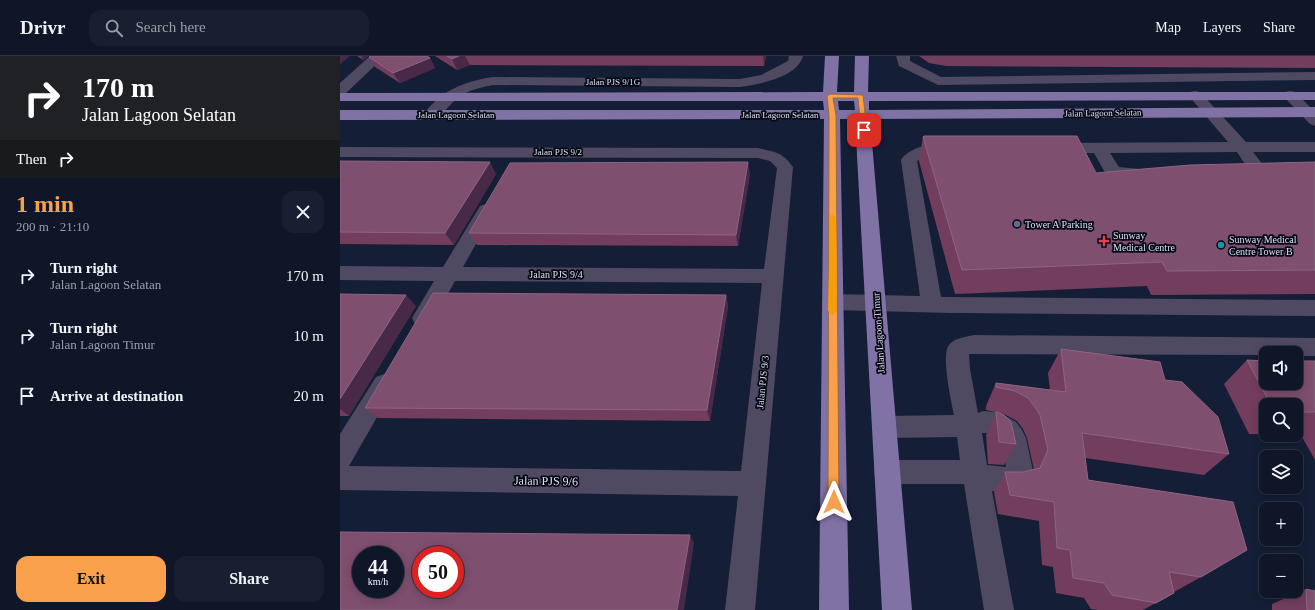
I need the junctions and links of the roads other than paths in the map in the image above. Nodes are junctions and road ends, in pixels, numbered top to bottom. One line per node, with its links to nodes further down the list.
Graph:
1 (378, 56): 12 (street)
2 (796, 56): 22 (street, Jalan PJS 9/1G)
3 (832, 56): 6 (main road)
4 (903, 56): 10 (street)
5 (862, 61): 7 (main road); 17 (main road, Jalan Lagoon Timur)
6 (831, 71): 16 (main road); 23 (main road)
7 (872, 76)
8 (1261, 76): 9 (street); 10 (street); 14 (street)
9 (1315, 76)
10 (1117, 78): 19 (street)
11 (885, 84): 18 (main road)
12 (343, 85)
13 (1195, 95): 14 (main road, Jalan Lagoon Selatan); 19 (main road, Jalan Lagoon Selatan); 24 (street)
14 (1234, 95): 15 (main road, Jalan Lagoon Selatan)
15 (1290, 95): 20 (main road, Jalan Lagoon Selatan); 31 (street)
16 (830, 96): 17 (main road, Jalan Lagoon Selatan); 23 (main road, Jalan Lagoon Selatan); 28 (main road)
17 (861, 96): 18 (main road, Jalan Lagoon Selatan); 29 (main road, Jalan Lagoon Timur)
18 (916, 96): 19 (main road, Jalan Lagoon Selatan)
19 (1087, 96)
20 (1315, 96)
21 (340, 97): 22 (main road, Jalan Lagoon Selatan)
22 (448, 97): 23 (main road, Jalan Lagoon Selatan); 26 (street, Jalan PJS 9/1G)
23 (759, 97)
24 (1209, 112): 30 (main road, Jalan Lagoon Selatan); 31 (main road, Jalan Lagoon Selatan); 34 (street)
25 (340, 115): 26 (main road, Jalan Lagoon Selatan)
26 (431, 115): 27 (main road, Jalan Lagoon Selatan)
27 (768, 115): 28 (main road, Jalan Lagoon Selatan); 33 (main road)
28 (832, 115): 29 (main road, Jalan Lagoon Selatan); 33 (main road)
29 (863, 115): 30 (main road, Jalan Lagoon Selatan); 32 (main road, Jalan Lagoon Timur)
30 (921, 115): 32 (main road)
31 (1312, 115)
32 (865, 145): 50 (main road, Jalan Lagoon Timur)
33 (832, 146): 49 (main road)
34 (1241, 147): 35 (street); 37 (street); 44 (street)
35 (1315, 147)
36 (1033, 148): 37 (street)
37 (1099, 148): 43 (street)
38 (969, 149): 51 (street)
39 (340, 152): 40 (street, Jalan PJS 9/2)
40 (520, 152): 41 (street, Jalan PJS 9/2); 42 (street)
41 (776, 157): 48 (street, Jalan PJS 9/3)
42 (508, 172)
43 (1156, 174)
44 (1239, 174)
45 (497, 192): 47 (street)
46 (340, 273): 47 (street, Jalan PJS 9/4)
47 (449, 274): 48 (street, Jalan PJS 9/4); 53 (street)
48 (773, 276): 62 (street, Jalan PJS 9/3)
49 (833, 302): 50 (street); 64 (main road)
50 (876, 303): 51 (street); 57 (main road, Jalan Lagoon Timur)
51 (932, 304): 52 (street)
52 (1315, 308)
53 (413, 335)
54 (1315, 347): 56 (street)
55 (392, 369): 58 (street)
56 (968, 426): 57 (street); 60 (street); 60 (street)
57 (884, 427): 59 (main road, Jalan Lagoon Timur)
58 (340, 458)
59 (887, 472): 60 (street); 65 (main road, Jalan Lagoon Timur)
60 (975, 472): 66 (street)
61 (340, 478): 62 (street, Jalan PJS 9/6)
62 (752, 484): 63 (street, Jalan PJS 9/3)
63 (740, 610)
64 (834, 610)
65 (897, 610)
66 (999, 610)

